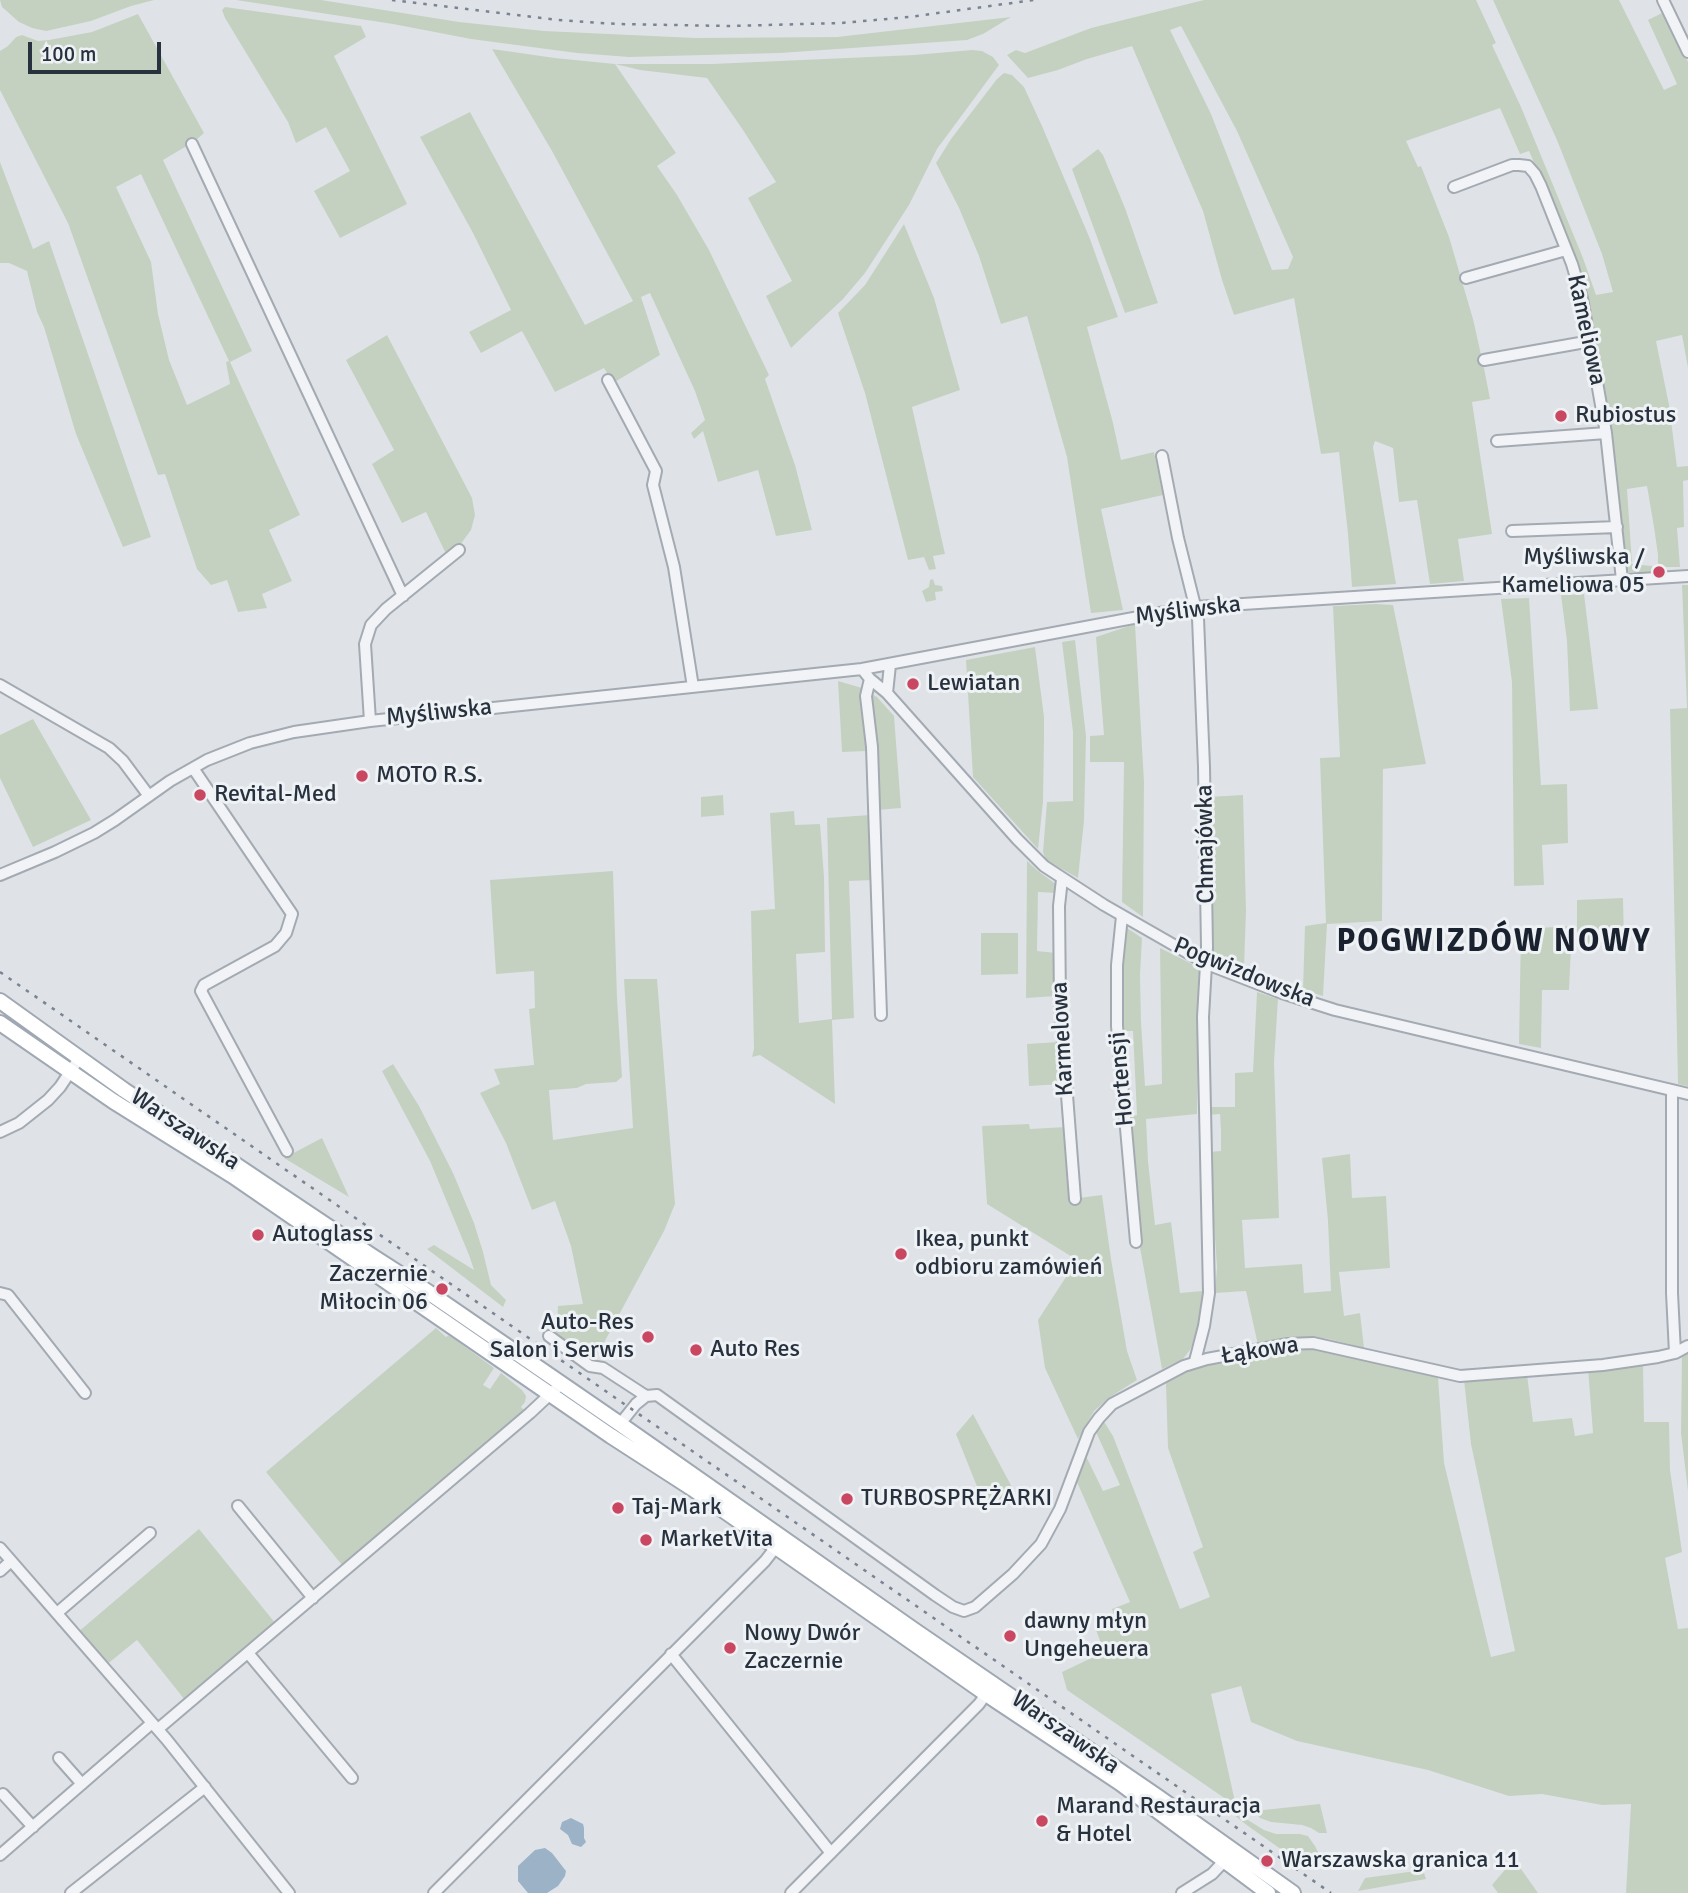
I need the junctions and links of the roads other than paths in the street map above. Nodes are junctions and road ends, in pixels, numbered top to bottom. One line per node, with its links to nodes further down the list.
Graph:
1 (1663, 0): 2 (street)
2 (1688, 52)
3 (192, 144): 18 (street)
4 (1454, 187): 5 (street, Kameliowa)
5 (1566, 250): 6 (street); 7 (street, Kameliowa)
6 (1466, 278)
7 (1591, 341): 8 (street); 10 (street, Kameliowa)
8 (1484, 360)
9 (608, 380): 24 (street)
10 (1606, 433): 11 (street); 13 (street, Kameliowa)
11 (1497, 441)
12 (1162, 456): 19 (street, Chmajówka)
13 (1617, 527): 14 (street); 17 (street, Kameliowa)
14 (1512, 531)
15 (459, 550): 18 (street)
16 (1688, 576): 17 (street, Myśliwska)
17 (1622, 580): 19 (street, Myśliwska)
18 (403, 596): 26 (street)
19 (1195, 607): 20 (street, Myśliwska); 32 (street, Chmajówka)
20 (890, 665): 21 (street, Myśliwska); 25 (street)
21 (862, 669): 22 (street, Pogwizdowska); 24 (street, Myśliwska)
22 (870, 679): 25 (street, Pogwizdowska); 34 (street)
23 (0, 685): 28 (street)
24 (693, 687): 26 (street, Myśliwska)
25 (887, 693): 30 (street, Pogwizdowska)
26 (370, 721): 27 (street, Myśliwska)
27 (192, 768): 28 (street, Myśliwska); 41 (street)
28 (149, 796): 29 (street, Myśliwska)
29 (0, 874)
30 (1062, 879): 31 (street, Pogwizdowska); 42 (street, Karmelowa)
31 (1122, 916): 32 (street, Pogwizdowska); 43 (street, Hortensji)
32 (1207, 964): 38 (street, Pogwizdowska); 48 (street, Chmajówka)
33 (0, 1001): 36 (main road, Warszawska)
34 (881, 1015)
35 (0, 1023): 37 (main road, Warszawska)
36 (79, 1058): 37 (street); 49 (main road, Warszawska)
37 (71, 1071): 40 (street); 49 (main road, Warszawska)
38 (1672, 1090): 39 (street, Pogwizdowska); 47 (street)
39 (1688, 1094)
40 (0, 1132)
41 (287, 1151)
42 (1075, 1199)
43 (1136, 1242)
44 (0, 1293): 50 (street)
45 (549, 1336): 51 (street)
46 (1688, 1346): 47 (street, Łąkowa)
47 (1675, 1353): 48 (street, Łąkowa)
48 (1195, 1362): 51 (street, Łąkowa)
49 (556, 1389): 52 (main road); 55 (main road); 59 (street)
50 (85, 1393)
51 (646, 1396): 52 (street)
52 (620, 1424): 55 (main road)
53 (238, 1506): 59 (street)
54 (150, 1533): 60 (street)
55 (779, 1542): 61 (main road); 63 (street)
56 (0, 1548): 57 (street)
57 (11, 1562): 58 (street); 60 (street)
58 (0, 1571)
59 (313, 1598): 62 (street)
60 (57, 1613): 65 (street)
61 (932, 1649): 64 (main road, Warszawska); 74 (main road, Warszawska)
62 (248, 1653): 65 (street); 67 (street)
63 (671, 1654): 72 (street); 77 (street)
64 (986, 1694): 72 (street); 74 (main road, Warszawska)
65 (155, 1726): 68 (street); 69 (street)
66 (59, 1758): 68 (street)
67 (352, 1778)
68 (82, 1784): 71 (street)
69 (205, 1787): 75 (street); 76 (street)
70 (4, 1794): 71 (street)
71 (33, 1827): 73 (street)
72 (831, 1853): 78 (street)
73 (0, 1855)
74 (1229, 1856): 79 (street); 80 (main road, Warszawska); 81 (main road, Warszawska)
75 (71, 1893)
76 (289, 1893)
77 (434, 1893)
78 (791, 1893)
79 (1182, 1893)
80 (1268, 1893)
81 (1293, 1893)

